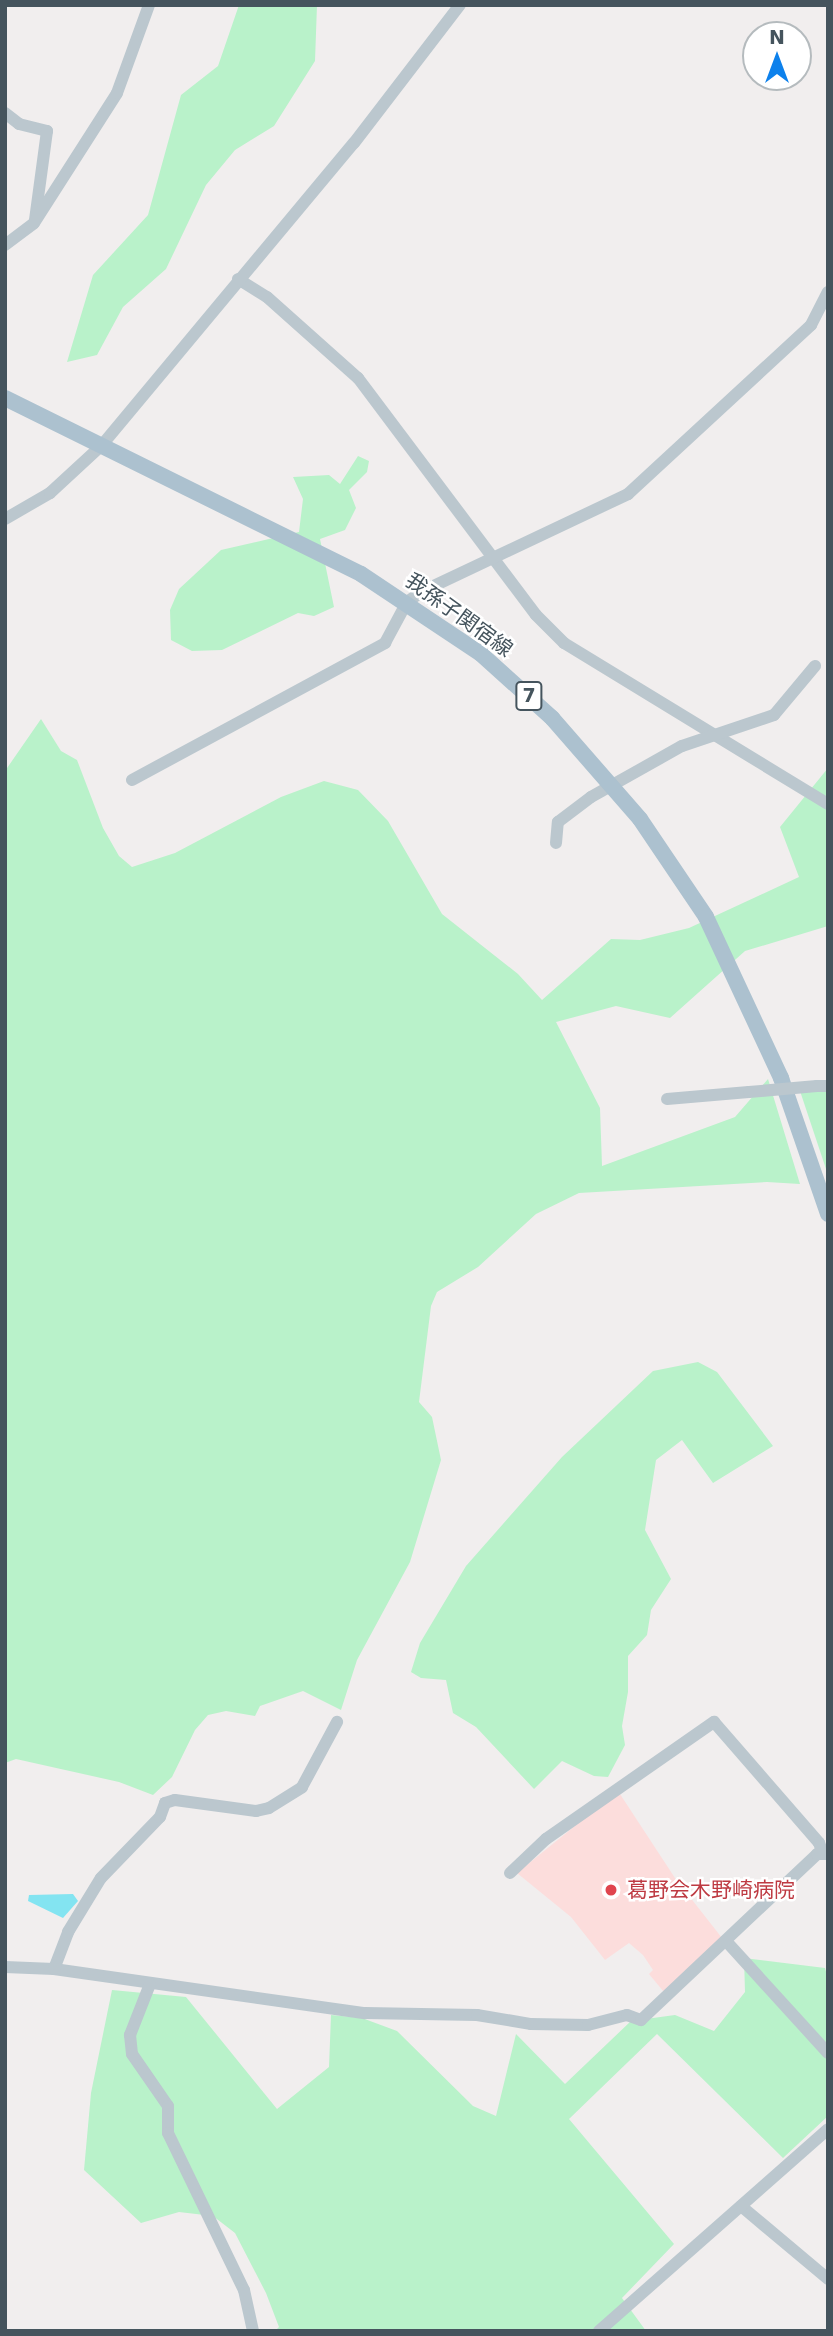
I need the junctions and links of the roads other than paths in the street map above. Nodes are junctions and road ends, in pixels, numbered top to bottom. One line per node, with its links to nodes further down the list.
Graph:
1 (149, 5): 4 (street)
2 (460, 5): 6 (street)
3 (5, 113): 4 (street)
4 (34, 223): 5 (street)
5 (5, 245)
6 (238, 279): 9 (street); 11 (street)
7 (828, 292): 11 (street)
8 (5, 398): 9 (main road, 我孫子関宿線 / 7)
9 (102, 445): 10 (street); 12 (main road, 我孫子関宿線 / 7)
10 (5, 519)
11 (494, 558): 12 (street); 14 (street)
12 (407, 602): 15 (street); 16 (main road, 我孫子関宿線 / 7)
13 (815, 666): 14 (street)
14 (719, 735): 16 (street); 17 (street)
15 (132, 780)
16 (614, 786): 18 (street); 21 (main road, 我孫子関宿線 / 7)
17 (828, 804)
18 (556, 843)
19 (822, 1086): 20 (street, bridge)
20 (667, 1099)
21 (828, 1214)
22 (337, 1722): 27 (street)
23 (825, 1853): 24 (street); 25 (street)
24 (510, 1873)
25 (726, 1941): 28 (street); 29 (street)
26 (5, 1968): 27 (street)
27 (54, 1969): 28 (street)
28 (149, 1984): 33 (street)
29 (828, 2053)
30 (828, 2129): 31 (street)
31 (741, 2206): 32 (street); 34 (street)
32 (828, 2279)
33 (253, 2331)
34 (600, 2331)

